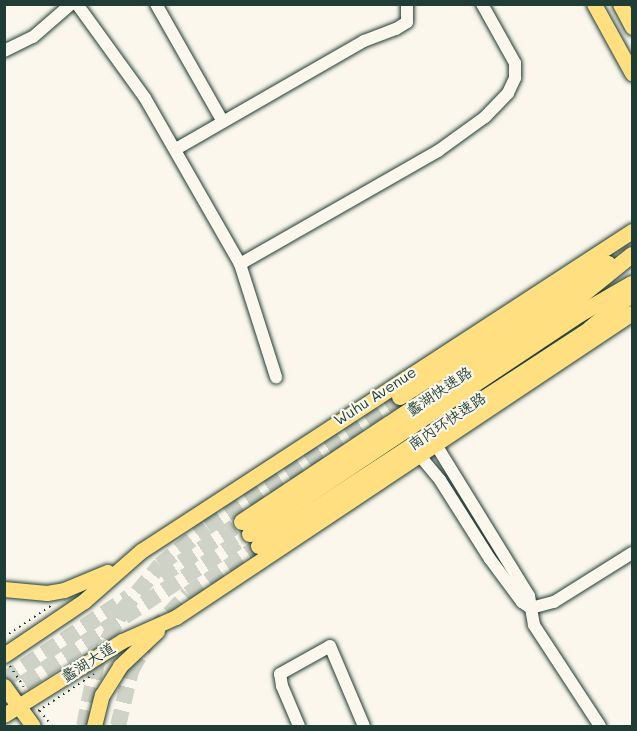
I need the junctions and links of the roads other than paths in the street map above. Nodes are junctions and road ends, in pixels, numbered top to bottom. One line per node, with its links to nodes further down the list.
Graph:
1 (71, 4): 9 (street)
2 (77, 4): 12 (street)
3 (156, 4): 11 (street)
4 (407, 4): 11 (street)
5 (482, 4): 16 (street)
6 (594, 4): 10 (main road)
7 (620, 4): 8 (main road)
8 (633, 27)
9 (4, 51)
10 (633, 74)
11 (222, 120): 12 (street)
12 (176, 149): 16 (street)
13 (633, 231): 26 (main road, Wuhu Avenue)
14 (633, 250): 21 (highway)
15 (633, 255): 24 (highway, 蠡湖快速路)
16 (240, 264): 20 (street)
17 (633, 284): 24 (highway, 蠡湖快速路)
18 (633, 294): 24 (highway, 南内环快速路)
19 (633, 313): 22 (main road)
20 (276, 377)
21 (400, 397)
22 (436, 445): 23 (main road); 28 (street)
23 (420, 456): 28 (street); 29 (main road)
24 (250, 534)
25 (633, 553): 28 (street)
26 (121, 566): 27 (main road); 30 (main road)
27 (4, 589)
28 (531, 608): 37 (street)
29 (176, 617): 33 (main road, 蠡湖大道); 34 (main road)
30 (4, 656)
31 (11, 681): 33 (main road)
32 (4, 715): 33 (main road, 蠡湖大道)
33 (27, 717)
34 (94, 726)
35 (299, 726): 36 (street)
36 (364, 726)
37 (597, 726)

